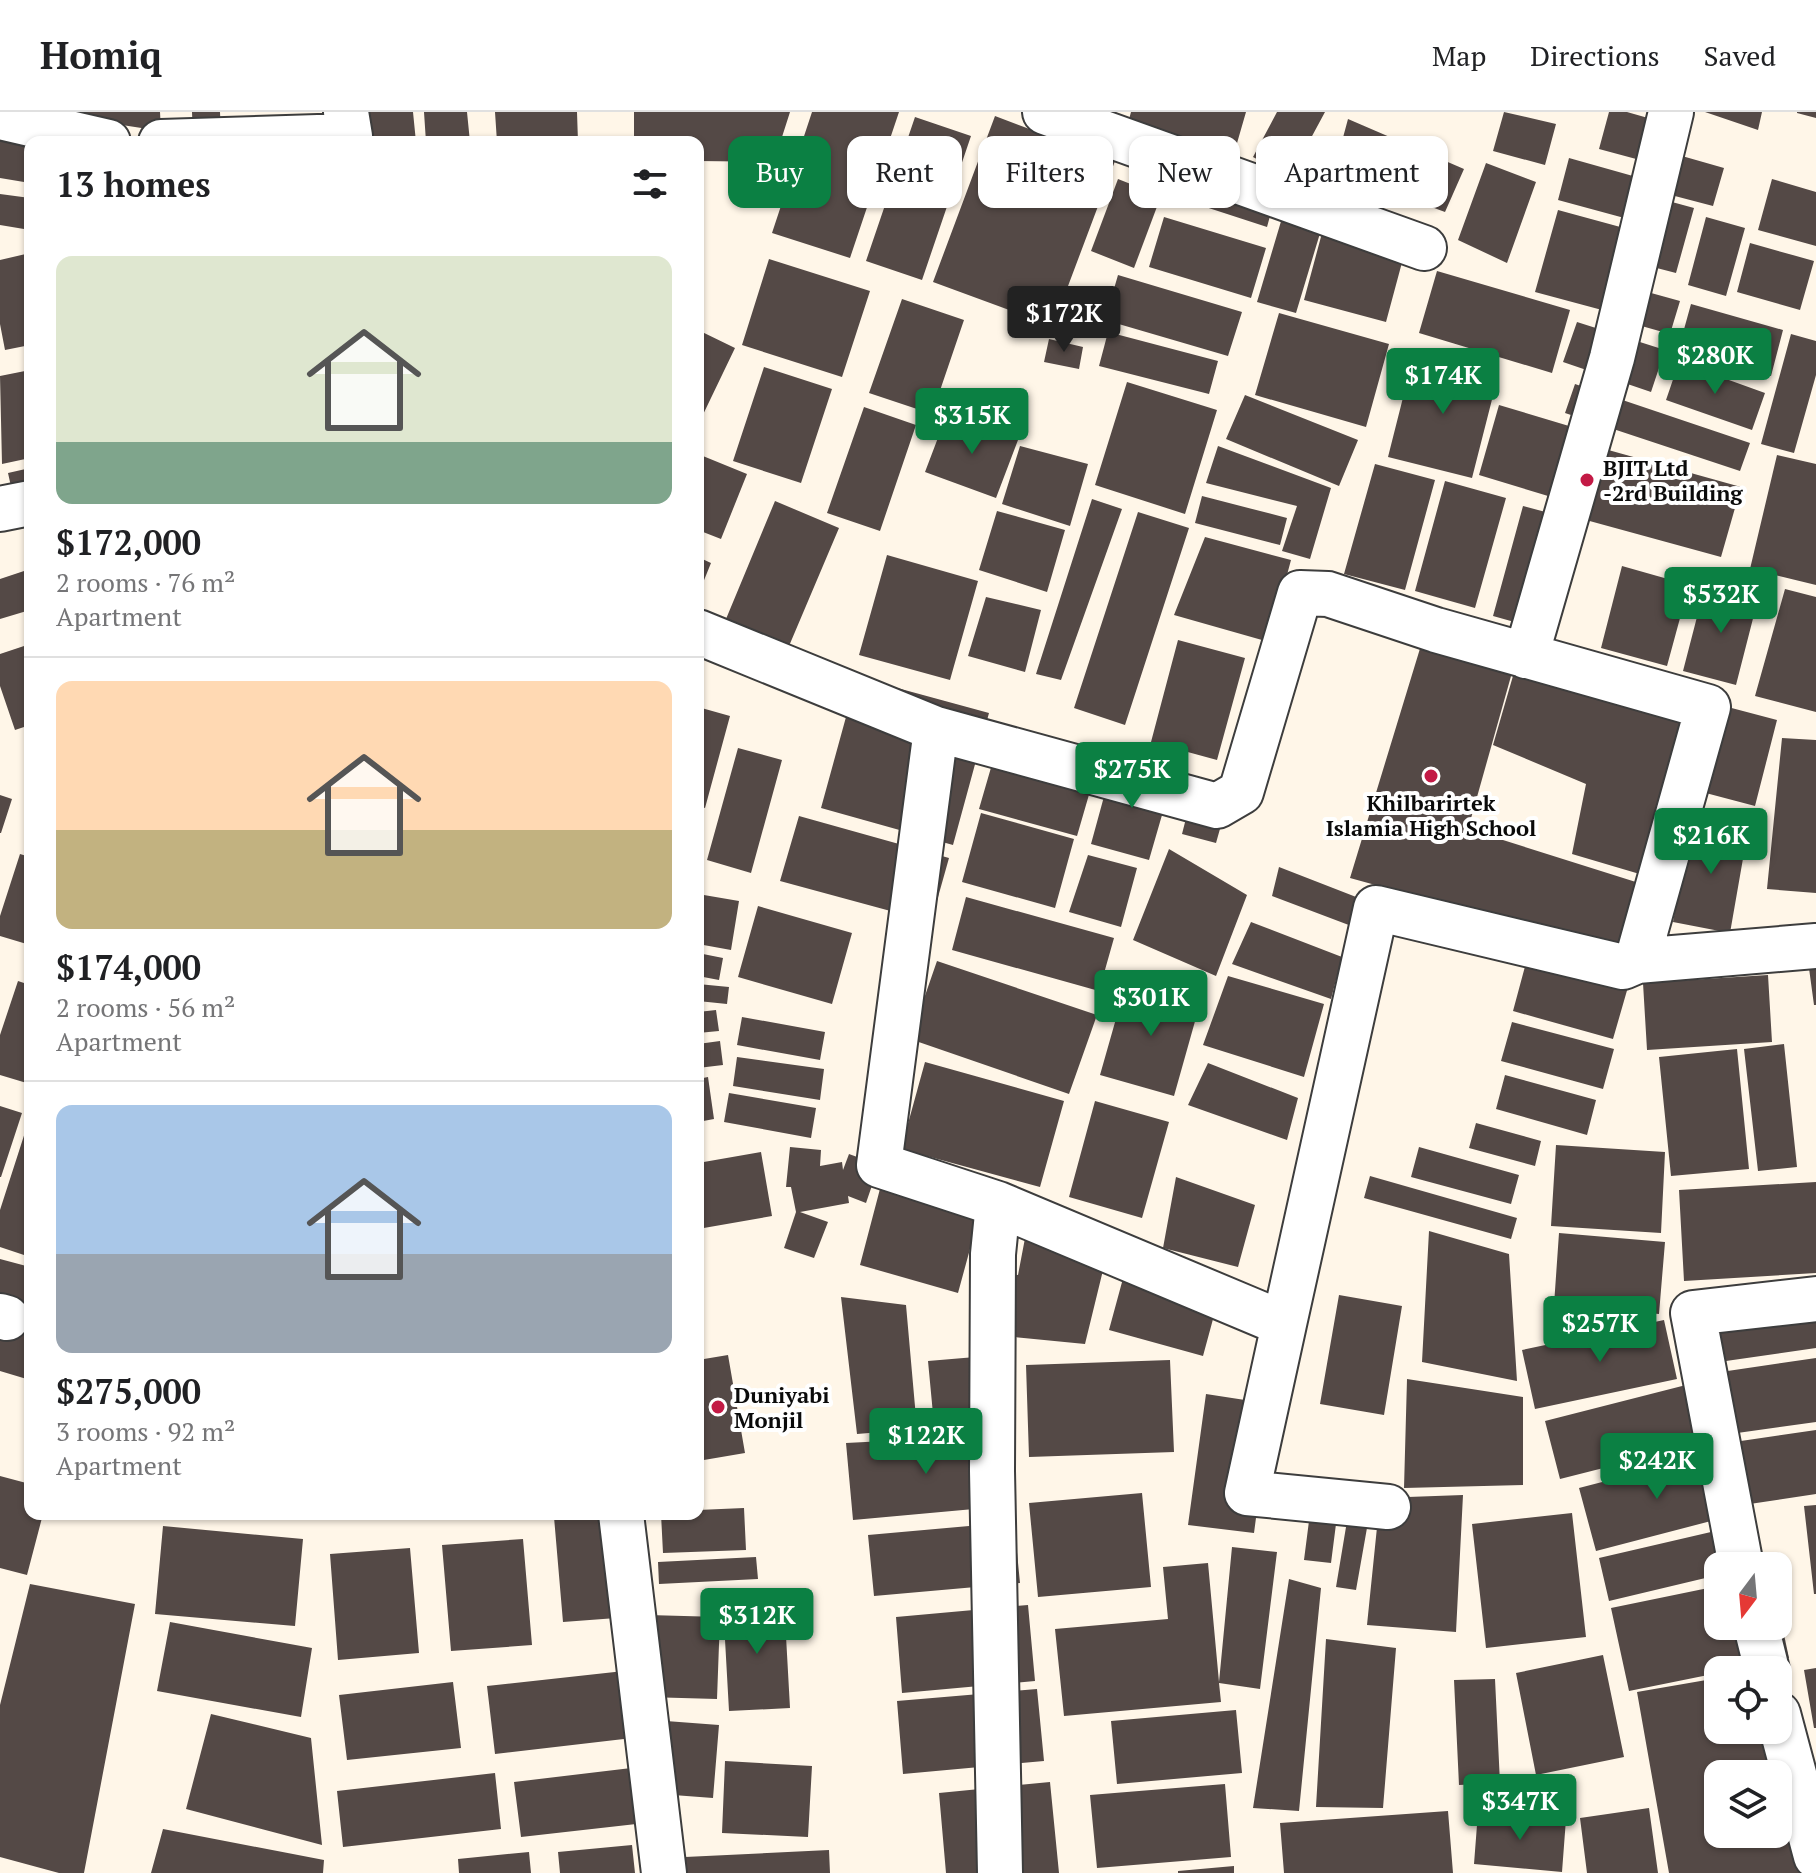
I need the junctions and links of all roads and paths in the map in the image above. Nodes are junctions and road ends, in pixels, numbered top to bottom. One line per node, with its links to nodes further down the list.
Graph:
1 (1045, 112): 7 (street)
2 (1671, 112): 11 (street)
3 (0, 117): 5 (street)
4 (349, 130): 6 (street)
5 (82, 136)
6 (255, 136)
7 (1424, 248)
8 (24, 504): 9 (street)
9 (0, 509)
10 (704, 634): 12 (street)
11 (1526, 656): 12 (street); 14 (street)
12 (936, 729): 15 (street)
13 (1816, 946): 14 (street)
14 (1637, 961): 17 (street)
15 (998, 1204): 17 (street); 24 (street)
16 (1816, 1299): 20 (street)
17 (1284, 1324): 18 (street)
18 (1388, 1507)
19 (622, 1520): 23 (street)
20 (1738, 1552)
21 (1786, 1744): 22 (street)
22 (1816, 1856)
23 (664, 1873)
24 (1000, 1873)

